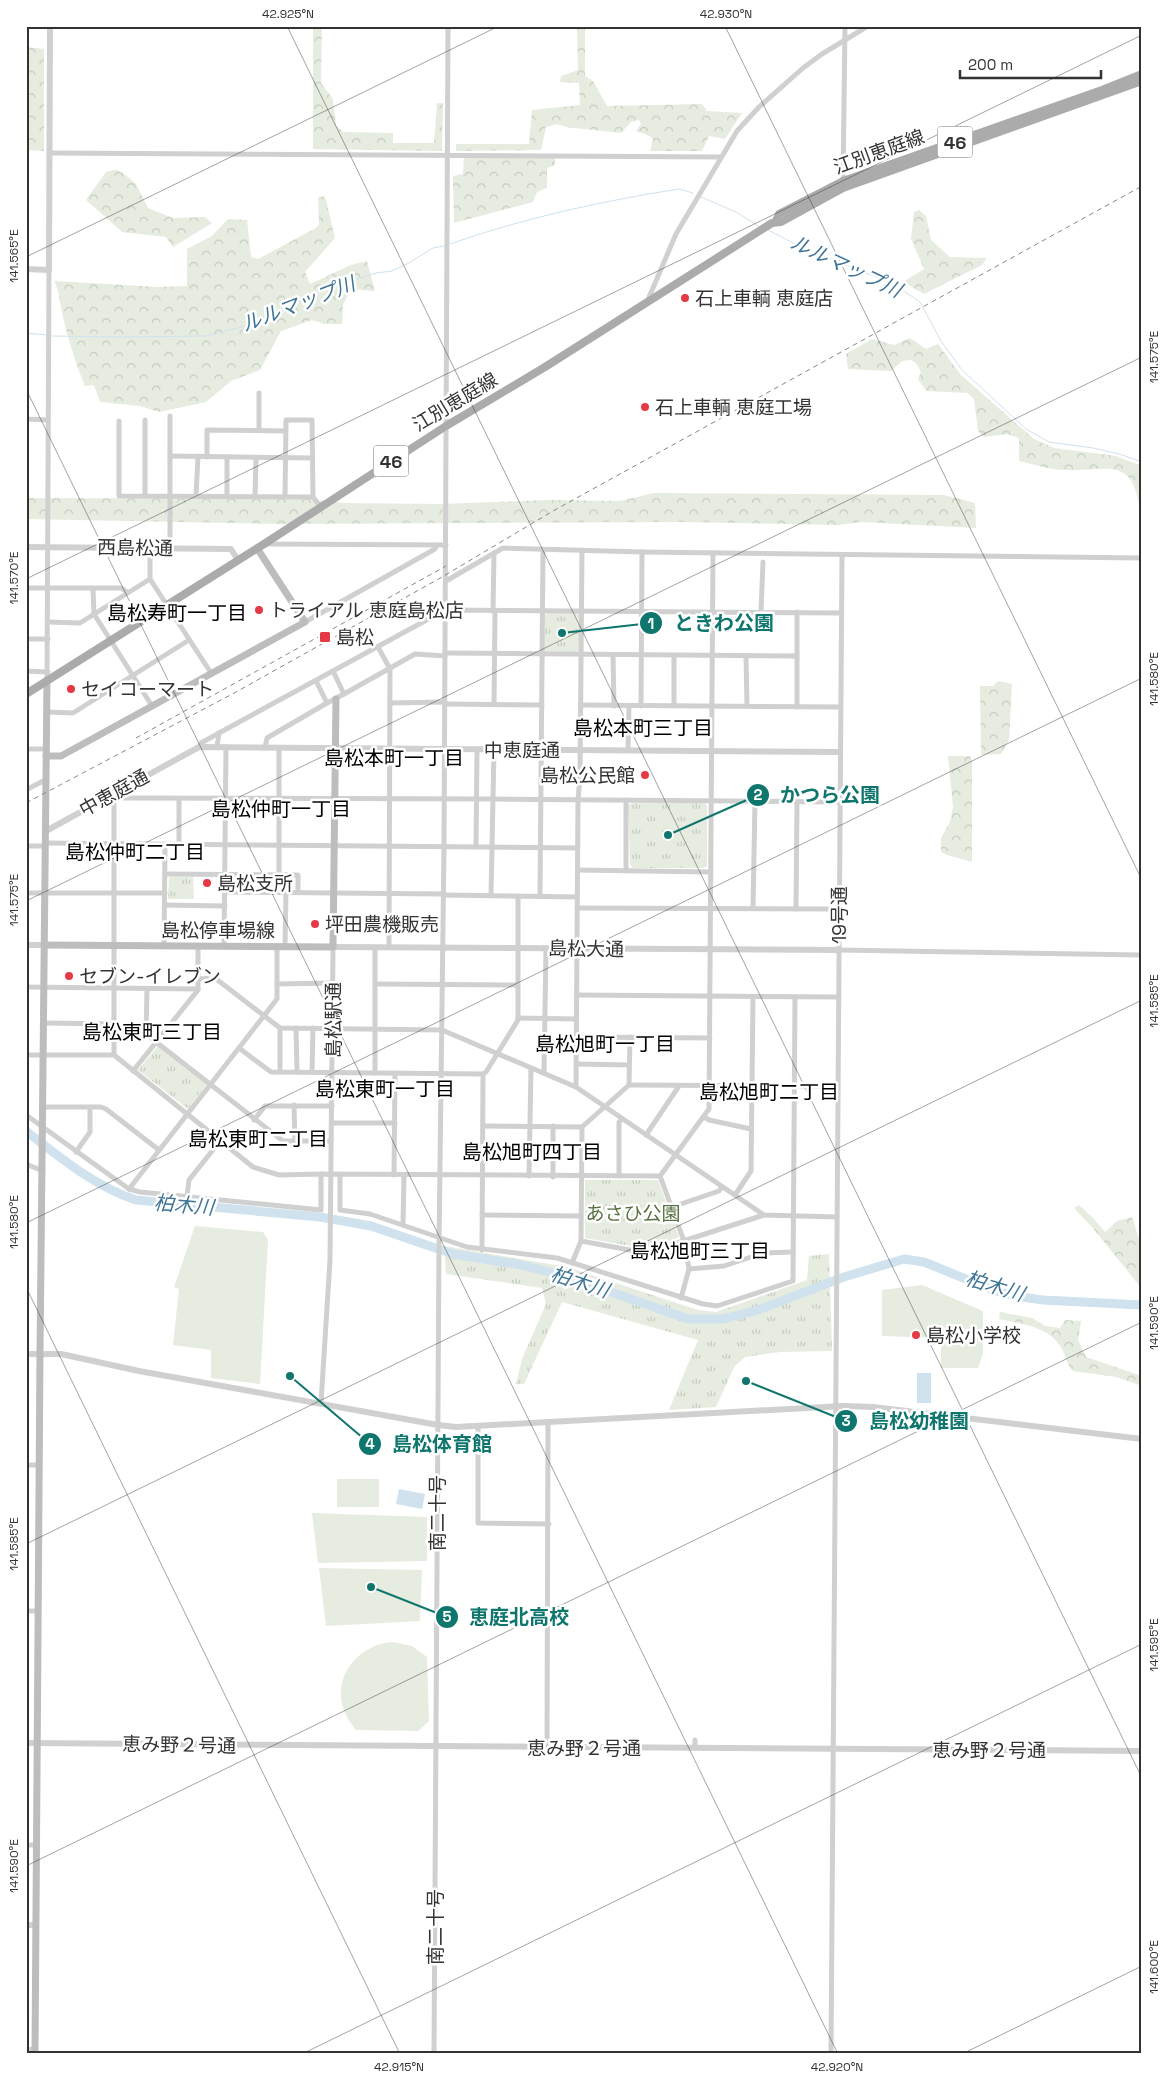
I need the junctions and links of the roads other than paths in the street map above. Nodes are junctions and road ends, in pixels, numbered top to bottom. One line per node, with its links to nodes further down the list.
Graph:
1 (50, 26): 8 (street)
2 (448, 26): 9 (street, 南二十号)
3 (845, 26): 5 (street)
4 (868, 26): 5 (street)
5 (845, 40): 10 (street); 11 (street)
6 (1142, 74): 11 (main road, 江別恵庭線 / 46)
7 (1142, 81): 11 (main road, 江別恵庭線 / 46)
8 (50, 153): 9 (street); 13 (street)
9 (448, 154): 10 (street); 21 (street, 南二十号)
10 (720, 157): 14 (street)
11 (843, 184): 14 (main road, 江別恵庭線 / 46)
12 (26, 269): 13 (street)
13 (48, 270): 18 (street)
14 (647, 302): 21 (main road, 江別恵庭線 / 46)
15 (259, 393): 22 (street)
16 (170, 416): 24 (street)
17 (26, 419): 18 (street)
18 (48, 420): 43 (street)
19 (145, 420): 31 (street)
20 (120, 421): 31 (street)
21 (446, 426): 38 (main road, 江別恵庭線 / 46); 40 (street, 南二十号)
22 (259, 430): 23 (street); 26 (street)
23 (286, 431): 29 (street); 30 (street)
24 (170, 456): 25 (street); 32 (street)
25 (198, 456): 26 (street); 33 (street)
26 (207, 456): 27 (street)
27 (228, 457): 28 (street); 34 (street)
28 (256, 458): 29 (street); 35 (street)
29 (285, 458): 30 (street); 36 (street)
30 (312, 458): 37 (street)
31 (145, 496): 32 (street)
32 (170, 496): 33 (street); 45 (street)
33 (196, 496): 34 (street)
34 (226, 496): 35 (street)
35 (255, 497): 36 (street)
36 (285, 497): 37 (street)
37 (313, 497): 38 (street)
38 (320, 506): 41 (main road, 江別恵庭線 / 46)
39 (437, 545): 40 (street); 41 (street); 73 (street)
40 (446, 545): 56 (street, 南二十号)
41 (261, 546): 53 (main road, 江別恵庭線 / 46); 73 (main road)
42 (26, 547): 43 (street, 西島松通)
43 (48, 547): 44 (street, 西島松通); 58 (street)
44 (150, 548): 45 (street, 西島松通); 55 (street)
45 (170, 548): 53 (street, 西島松通)
46 (543, 550): 47 (street); 49 (street); 65 (street)
47 (582, 550): 48 (street); 63 (street)
48 (642, 552): 50 (street); 66 (street)
49 (494, 553): 56 (street); 64 (street)
50 (713, 553): 51 (street); 67 (street)
51 (842, 555): 52 (street); 70 (street, 19号通)
52 (1142, 558)
53 (238, 560): 61 (main road, 江別恵庭線 / 46)
54 (763, 562): 68 (street)
55 (150, 579): 60 (street); 61 (street)
56 (446, 581): 62 (street, 南二十号)
57 (26, 588): 58 (street)
58 (49, 588): 59 (street); 72 (street)
59 (93, 589): 60 (street); 71 (street)
60 (127, 592): 71 (street)
61 (167, 605): 76 (street); 77 (main road, 江別恵庭線 / 46)
62 (445, 610): 64 (street); 78 (street); 79 (street, 南二十号)
63 (582, 610): 65 (street); 66 (street); 82 (street)
64 (494, 611): 65 (street); 80 (street)
65 (542, 611): 81 (street)
66 (642, 611): 67 (street); 84 (street)
67 (712, 612): 68 (street); 86 (street)
68 (761, 612): 69 (street)
69 (797, 612): 70 (street); 88 (street)
70 (841, 613): 114 (street, 19号通)
71 (94, 614): 72 (street); 77 (street)
72 (48, 622): 75 (street)
73 (304, 622): 94 (main road)
74 (26, 639): 75 (street)
75 (48, 639): 91 (street)
76 (189, 640): 93 (street); 94 (street)
77 (111, 641): 93 (street); 95 (main road, 江別恵庭線 / 46)
78 (378, 647): 89 (street); 92 (street)
79 (445, 654): 80 (street); 89 (street); 102 (street, 南二十号)
80 (495, 654): 81 (street); 103 (street)
81 (542, 655): 82 (street); 104 (street)
82 (581, 655): 83 (street); 105 (street)
83 (613, 655): 84 (street); 107 (street)
84 (641, 655): 85 (street); 109 (street)
85 (674, 656): 86 (street); 110 (street)
86 (712, 656): 87 (street); 111 (street)
87 (746, 656): 88 (street); 112 (street)
88 (797, 656): 113 (street)
89 (390, 669): 98 (street); 101 (street)
90 (26, 671): 91 (street)
91 (48, 672): 95 (street)
92 (334, 672): 96 (street); 98 (street)
93 (132, 674): 106 (street); 115 (street)
94 (211, 674): 106 (main road)
95 (47, 681): 97 (main road, 江別恵庭線 / 46); 115 (main road)
96 (316, 681): 100 (street); 116 (street)
97 (26, 694)
98 (344, 694): 99 (street)
99 (336, 699): 100 (street); 122 (main road)
100 (327, 703): 120 (street)
101 (390, 703): 102 (street); 124 (street)
102 (445, 703): 103 (street); 125 (street, 南二十号)
103 (494, 704): 104 (street)
104 (542, 705): 128 (street)
105 (581, 705): 107 (street); 129 (street)
106 (152, 706): 132 (main road)
107 (614, 706): 108 (street)
108 (629, 706): 109 (street); 130 (street)
109 (641, 706): 110 (street)
110 (674, 706): 111 (street)
111 (712, 706): 112 (street); 131 (street)
112 (746, 706): 113 (street)
113 (797, 707): 114 (street)
114 (841, 707): 133 (street, 19号通)
115 (47, 712): 132 (main road)
116 (219, 733): 117 (street); 118 (street)
117 (199, 747): 118 (street, 中恵庭通); 136 (street, 中恵庭通)
118 (217, 747): 119 (street, 中恵庭通)
119 (226, 747): 120 (street, 中恵庭通); 139 (street)
120 (265, 748): 121 (street, 中恵庭通)
121 (279, 748): 122 (street, 中恵庭通); 137 (street)
122 (335, 748): 124 (street, 中恵庭通); 140 (main road)
123 (26, 749): 132 (street)
124 (390, 749): 125 (street, 中恵庭通); 141 (street)
125 (444, 749): 126 (street, 中恵庭通); 142 (street, 南二十号)
126 (477, 749): 127 (street, 中恵庭通); 143 (street)
127 (494, 750): 128 (street, 中恵庭通); 144 (street)
128 (541, 750): 129 (street, 中恵庭通); 145 (street)
129 (581, 750): 130 (street, 中恵庭通); 146 (street)
130 (628, 750): 131 (street, 中恵庭通)
131 (711, 751): 133 (street, 中恵庭通); 148 (street)
132 (46, 752): 134 (main road)
133 (840, 752): 151 (street, 19号通)
134 (45, 780): 135 (street); 152 (main road)
135 (26, 790)
136 (114, 796): 138 (street); 152 (street, 中恵庭通); 153 (street)
137 (278, 798): 139 (street); 140 (street); 159 (street)
138 (179, 799): 139 (street); 154 (street)
139 (225, 799): 157 (street)
140 (334, 799): 141 (street); 160 (main road)
141 (390, 799): 142 (street); 162 (street)
142 (444, 799): 143 (street); 161 (street, 南二十号)
143 (476, 799): 144 (street); 163 (street)
144 (493, 799): 145 (street); 164 (street)
145 (541, 799): 146 (street); 165 (street)
146 (578, 800): 147 (street); 166 (street)
147 (626, 800): 148 (street); 168 (street)
148 (712, 800): 149 (street); 169 (street)
149 (754, 801): 150 (street); 191 (street)
150 (797, 801): 151 (street); 192 (street)
151 (840, 802): 193 (street, 19号通)
152 (46, 831): 155 (main road)
153 (115, 844): 155 (street); 156 (street); 178 (street)
154 (179, 844): 156 (street); 157 (street)
155 (45, 845): 158 (street); 181 (main road)
156 (166, 845): 170 (street)
157 (225, 845): 159 (street); 172 (street)
158 (26, 846)
159 (279, 846): 160 (street); 171 (street)
160 (334, 846): 162 (street); 176 (main road)
161 (444, 846): 162 (street); 163 (street); 182 (street, 南二十号)
162 (390, 847): 180 (street)
163 (476, 847): 164 (street)
164 (492, 847): 165 (street); 183 (street)
165 (540, 848): 166 (street); 185 (street)
166 (578, 848): 167 (street)
167 (578, 870): 168 (street); 186 (street)
168 (626, 871): 169 (street)
169 (711, 872): 190 (street)
170 (166, 874): 172 (street); 179 (street)
171 (279, 874): 172 (street); 175 (street)
172 (225, 875): 173 (street)
173 (225, 892): 174 (street); 188 (street)
174 (286, 892): 175 (street); 200 (street)
175 (298, 892): 176 (street)
176 (333, 892): 180 (street); 201 (main road)
177 (26, 893): 181 (street)
178 (115, 893): 179 (street); 181 (street); 196 (street)
179 (165, 893): 187 (street)
180 (390, 893): 182 (street); 204 (street)
181 (45, 894): 195 (main road)
182 (444, 894): 183 (street); 203 (street, 南二十号)
183 (492, 896): 184 (street)
184 (518, 896): 185 (street); 205 (street)
185 (540, 896): 186 (street)
186 (577, 897): 189 (street)
187 (165, 906): 188 (street); 197 (street)
188 (225, 906): 199 (street)
189 (577, 908): 190 (street); 207 (street)
190 (711, 908): 191 (street); 208 (street)
191 (753, 908): 192 (street)
192 (796, 909): 193 (street)
193 (838, 909): 209 (street, 19号通)
194 (26, 944): 195 (street)
195 (44, 945): 196 (main road, 島松停車場線); 218 (main road)
196 (115, 945): 197 (main road, 島松停車場線); 219 (street)
197 (164, 946): 198 (main road, 島松停車場線)
198 (198, 946): 199 (main road, 島松停車場線); 211 (street)
199 (224, 946): 200 (main road, 島松停車場線)
200 (281, 946): 201 (main road, 島松停車場線); 213 (street)
201 (333, 947): 202 (street, 島松大通); 212 (street, 島松駅通)
202 (375, 947): 204 (street, 島松大通); 214 (street)
203 (443, 947): 204 (street, 島松大通); 205 (street, 島松大通); 215 (street, 南二十号)
204 (389, 948)
205 (518, 948): 206 (street, 島松大通); 216 (street)
206 (546, 948): 207 (street, 島松大通); 229 (street)
207 (576, 948): 208 (street, 島松大通); 222 (street)
208 (711, 950): 209 (street, 島松大通); 223 (street)
209 (839, 950): 210 (street); 226 (street, 19号通)
210 (1142, 955)
211 (198, 979): 220 (street); 227 (street)
212 (333, 983): 213 (street); 236 (street, 島松駅通)
213 (277, 984): 227 (street)
214 (375, 984): 215 (street); 237 (street)
215 (443, 984): 216 (street); 238 (street, 南二十号)
216 (517, 985): 228 (street)
217 (26, 987): 218 (street)
218 (44, 987): 219 (street); 231 (main road)
219 (114, 988): 221 (street); 232 (street)
220 (198, 988): 221 (street); 242 (street)
221 (147, 989): 242 (street)
222 (577, 995): 223 (street); 230 (street)
223 (710, 996): 224 (street); 241 (street)
224 (753, 997): 225 (street); 265 (street)
225 (796, 997): 226 (street); 266 (street)
226 (839, 997): 267 (street, 19号通)
227 (265, 1016): 233 (street); 243 (street)
228 (518, 1018): 229 (street); 244 (street)
229 (545, 1019): 230 (street); 258 (street)
230 (576, 1019): 239 (street)
231 (44, 1023): 232 (street); 246 (main road)
232 (114, 1024): 247 (street)
233 (280, 1028): 234 (street); 252 (street)
234 (296, 1028): 235 (street); 253 (street)
235 (313, 1028): 236 (street); 254 (street)
236 (333, 1028): 237 (street); 255 (street, 島松駅通)
237 (375, 1029): 238 (street); 256 (street)
238 (442, 1030): 244 (street); 257 (street, 南二十号)
239 (576, 1037): 240 (street); 248 (street)
240 (630, 1037): 241 (street); 249 (street)
241 (710, 1038): 264 (street)
242 (156, 1042): 251 (street); 261 (street)
243 (239, 1048): 252 (street); 261 (street)
244 (498, 1053): 250 (street); 260 (street)
245 (26, 1055): 246 (street)
246 (44, 1055): 247 (street); 271 (main road)
247 (114, 1055): 251 (street)
248 (576, 1064): 249 (street); 268 (street)
249 (629, 1065): 262 (street)
250 (531, 1068): 258 (street); 282 (street)
251 (133, 1071): 275 (street)
252 (280, 1072): 253 (street)
253 (297, 1072): 254 (street)
254 (312, 1072): 255 (street)
255 (333, 1073): 256 (street); 270 (street, 島松駅通)
256 (376, 1073): 259 (street)
257 (441, 1073): 259 (street); 260 (street); 301 (street, 南二十号)
258 (544, 1073): 268 (street)
259 (395, 1074): 280 (street)
260 (483, 1074): 281 (street)
261 (211, 1085): 275 (street); 278 (street)
262 (629, 1085): 263 (street); 272 (street)
263 (679, 1086): 264 (street); 287 (street)
264 (710, 1086): 265 (street); 276 (street)
265 (752, 1086): 266 (street); 285 (street)
266 (794, 1086): 267 (street); 316 (street)
267 (838, 1086): 317 (street, 19号通)
268 (576, 1087): 272 (street)
269 (294, 1105): 270 (street); 278 (street); 290 (street)
270 (332, 1106): 279 (street, 島松駅通)
271 (44, 1107): 273 (street); 286 (main road)
272 (605, 1107): 277 (street); 284 (street)
273 (90, 1108): 291 (street); 292 (street)
274 (26, 1115): 286 (street)
275 (188, 1115): 288 (street); 291 (street)
276 (704, 1117): 285 (street); 293 (street)
277 (622, 1119): 287 (street); 305 (street)
278 (254, 1120): 290 (street)
279 (332, 1122): 280 (street); 289 (street, 島松駅通)
280 (394, 1123): 299 (street)
281 (483, 1126): 282 (street); 302 (street)
282 (529, 1126): 283 (street); 303 (street)
283 (553, 1126): 284 (street); 307 (street)
284 (582, 1127): 304 (street)
285 (751, 1129): 311 (street)
286 (43, 1130): 292 (street); 295 (main road)
287 (646, 1135): 293 (street)
288 (220, 1141): 296 (street); 310 (street)
289 (331, 1141): 290 (street); 297 (street, 島松駅通)
290 (295, 1142)
291 (159, 1150): 309 (street)
292 (76, 1152): 309 (street)
293 (676, 1156): 306 (street); 308 (street)
294 (26, 1164): 295 (street)
295 (43, 1171): 328 (main road)
296 (321, 1174): 297 (street); 310 (street)
297 (332, 1175): 298 (street); 329 (street, 島松駅通)
298 (340, 1175): 299 (street); 318 (street)
299 (394, 1175): 300 (street)
300 (404, 1175): 301 (street); 318 (street)
301 (440, 1175): 302 (street); 319 (street, 南二十号)
302 (482, 1176): 303 (street); 313 (street)
303 (529, 1176): 307 (street)
304 (582, 1176): 305 (street); 307 (street); 314 (street)
305 (618, 1176): 306 (street)
306 (660, 1176): 312 (street)
307 (553, 1177)
308 (722, 1187): 311 (street); 312 (street)
309 (129, 1189): 310 (street)
310 (187, 1196)
311 (735, 1196): 315 (street)
312 (672, 1207): 321 (street)
313 (482, 1215): 314 (street); 322 (street)
314 (581, 1216): 320 (street)
315 (764, 1216): 316 (street); 321 (street)
316 (794, 1216): 317 (street); 323 (street)
317 (837, 1216): 330 (street, 19号通)
318 (404, 1225): 319 (street)
319 (439, 1241): 322 (street); 332 (street, 南二十号)
320 (581, 1241): 321 (street); 324 (street)
321 (684, 1241): 325 (street)
322 (482, 1250): 324 (street)
323 (793, 1252): 325 (street); 326 (street)
324 (572, 1263): 326 (street)
325 (689, 1269): 326 (street)
326 (681, 1298)
327 (26, 1354): 328 (street)
328 (40, 1354): 329 (street); 336 (main road)
329 (321, 1403): 332 (street)
330 (836, 1406): 331 (street); 334 (street); 344 (street, 19号通)
331 (548, 1422): 333 (street); 337 (street)
332 (438, 1425): 333 (street); 342 (street, 南二十号)
333 (478, 1426): 337 (street)
334 (1142, 1439)
335 (26, 1465): 336 (street)
336 (39, 1465): 339 (main road)
337 (549, 1524): 343 (street)
338 (26, 1611): 339 (street)
339 (38, 1611): 341 (main road)
340 (26, 1743): 341 (street, 恵み野２号通)
341 (37, 1743): 342 (street, 恵み野２号通); 347 (main road)
342 (436, 1744): 343 (street, 恵み野２号通); 352 (street, 南二十号)
343 (547, 1744): 344 (street, 恵み野２号通)
344 (833, 1746): 345 (street, 恵み野２号通); 353 (street, 19号通)
345 (1142, 1751)
346 (26, 1845): 347 (street)
347 (36, 1845): 349 (main road)
348 (26, 1925): 349 (street)
349 (36, 1925): 351 (main road)
350 (26, 2050): 351 (street)
351 (35, 2052)
352 (434, 2054)
353 (830, 2054)

